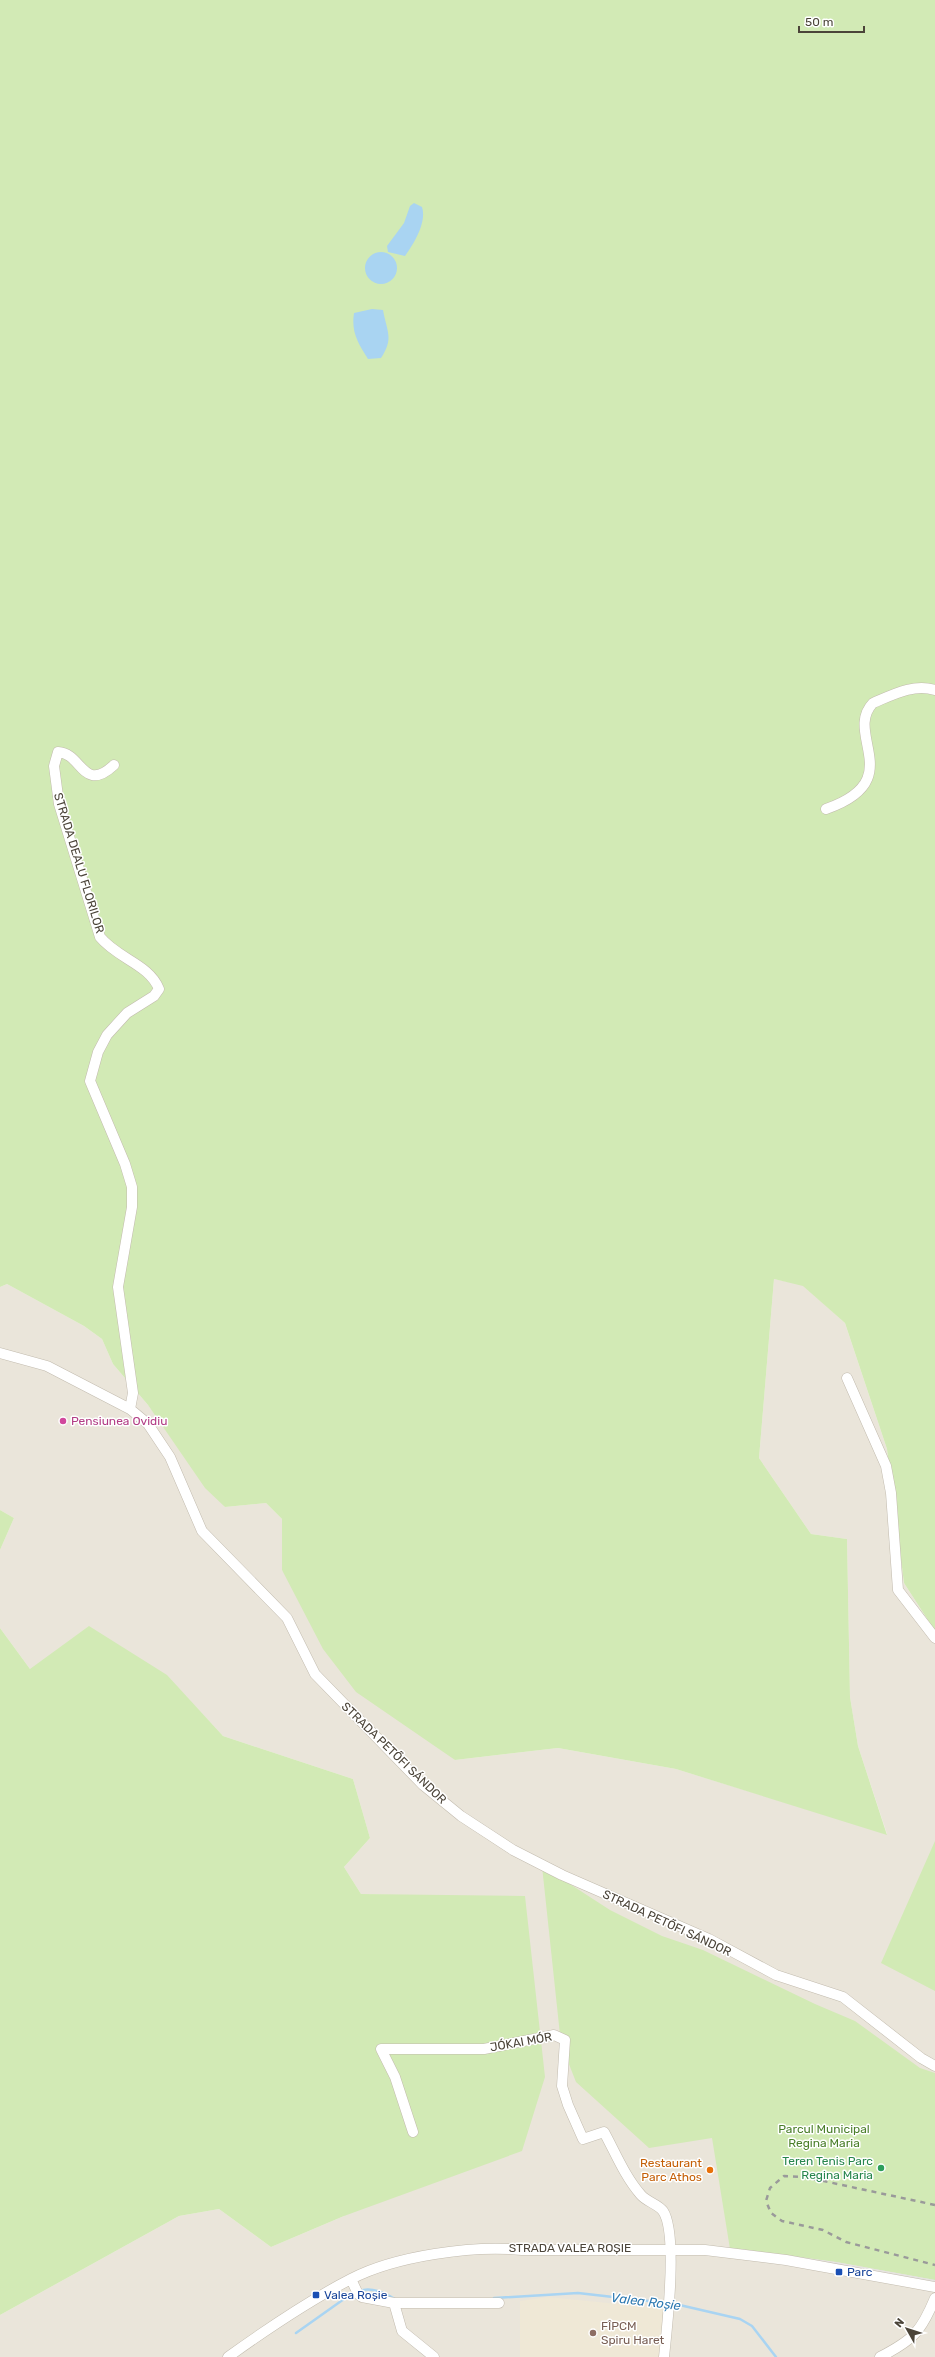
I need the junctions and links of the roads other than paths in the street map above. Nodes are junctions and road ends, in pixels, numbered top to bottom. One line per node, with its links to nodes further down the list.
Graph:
1 (935, 690): 3 (street)
2 (114, 765): 6 (street, STRADA DEALU FLORILOR)
3 (826, 809)
4 (0, 1353): 6 (street, STRADA PETŐFI SÁNDOR)
5 (847, 1378): 7 (street)
6 (130, 1409): 8 (street, STRADA PETŐFI SÁNDOR)
7 (935, 1638)
8 (935, 2066)
9 (413, 2132): 10 (street, JÓKAI MÓR)
10 (670, 2249): 11 (street, STRADA VALEA ROȘIE); 12 (street, STRADA VALEA ROȘIE); 18 (street)
11 (351, 2279): 14 (street); 16 (street, STRADA VALEA ROȘIE)
12 (935, 2287)
13 (935, 2298): 19 (street)
14 (394, 2302): 15 (street); 17 (street)
15 (499, 2303)
16 (228, 2357)
17 (434, 2357)
18 (664, 2357)
19 (880, 2357)

